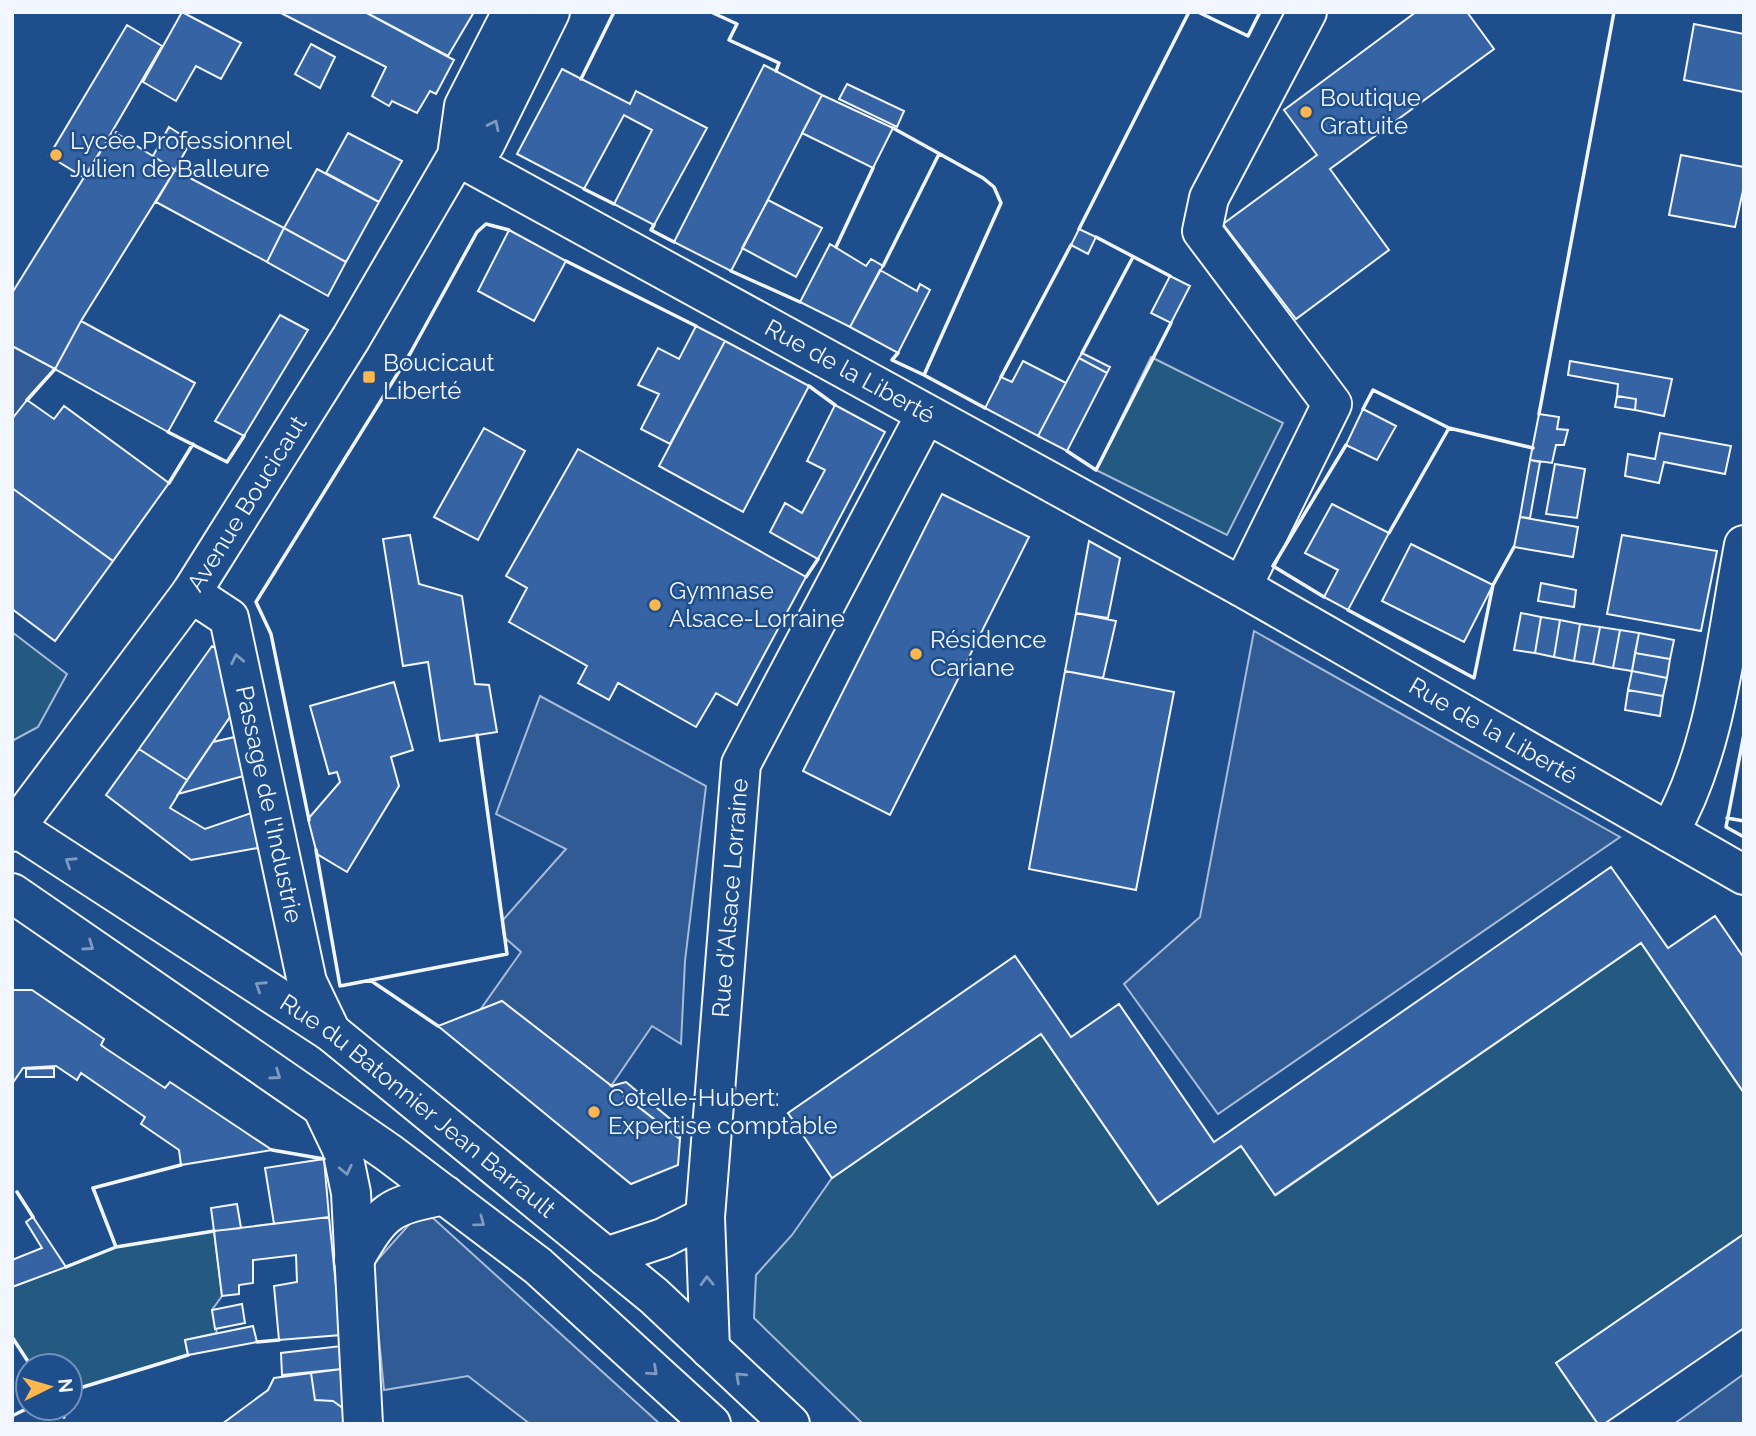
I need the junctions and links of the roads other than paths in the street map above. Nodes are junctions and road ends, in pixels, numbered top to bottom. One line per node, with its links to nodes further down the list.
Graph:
1 (512, 12): 4 (street, Avenue Boucicaut)
2 (550, 12): 4 (street, one-way to 2)
3 (1307, 12): 7 (street)
4 (457, 156): 5 (street, Rue de la Liberté); 8 (street, Avenue Boucicaut)
5 (926, 414): 7 (street, Rue de la Liberté); 16 (street, Rue d'Alsace Lorraine)
6 (1744, 545): 10 (street)
7 (1242, 587): 10 (street, Rue de la Liberté)
8 (191, 593): 9 (street, Avenue Boucicaut); 13 (street, Passage de l'Industrie, one-way to 8)
9 (13, 828): 13 (street, Rue du Batonnier Jean Barrault, one-way to 9)
10 (1669, 832): 11 (street, Rue de la Liberté)
11 (1744, 875)
12 (12, 894): 14 (street, Rue du Batonnier Jean Barrault, one-way to 14)
13 (331, 1032): 17 (street, Rue du Batonnier Jean Barrault)
14 (322, 1107): 15 (street, Rue du Batonnier Jean Barrault); 18 (street, one-way to 18)
15 (445, 1195): 18 (street); 21 (street, Rue du Batonnier Jean Barrault, one-way to 21)
16 (705, 1217): 17 (street); 19 (street, Rue d'Alsace Lorraine, one-way to 16)
17 (606, 1257): 19 (street, Rue du Batonnier Jean Barrault)
18 (354, 1260): 20 (street)
19 (709, 1349): 22 (street, Rue du Batonnier Jean Barrault, one-way to 19)
20 (363, 1424)
21 (711, 1424)
22 (790, 1424)

